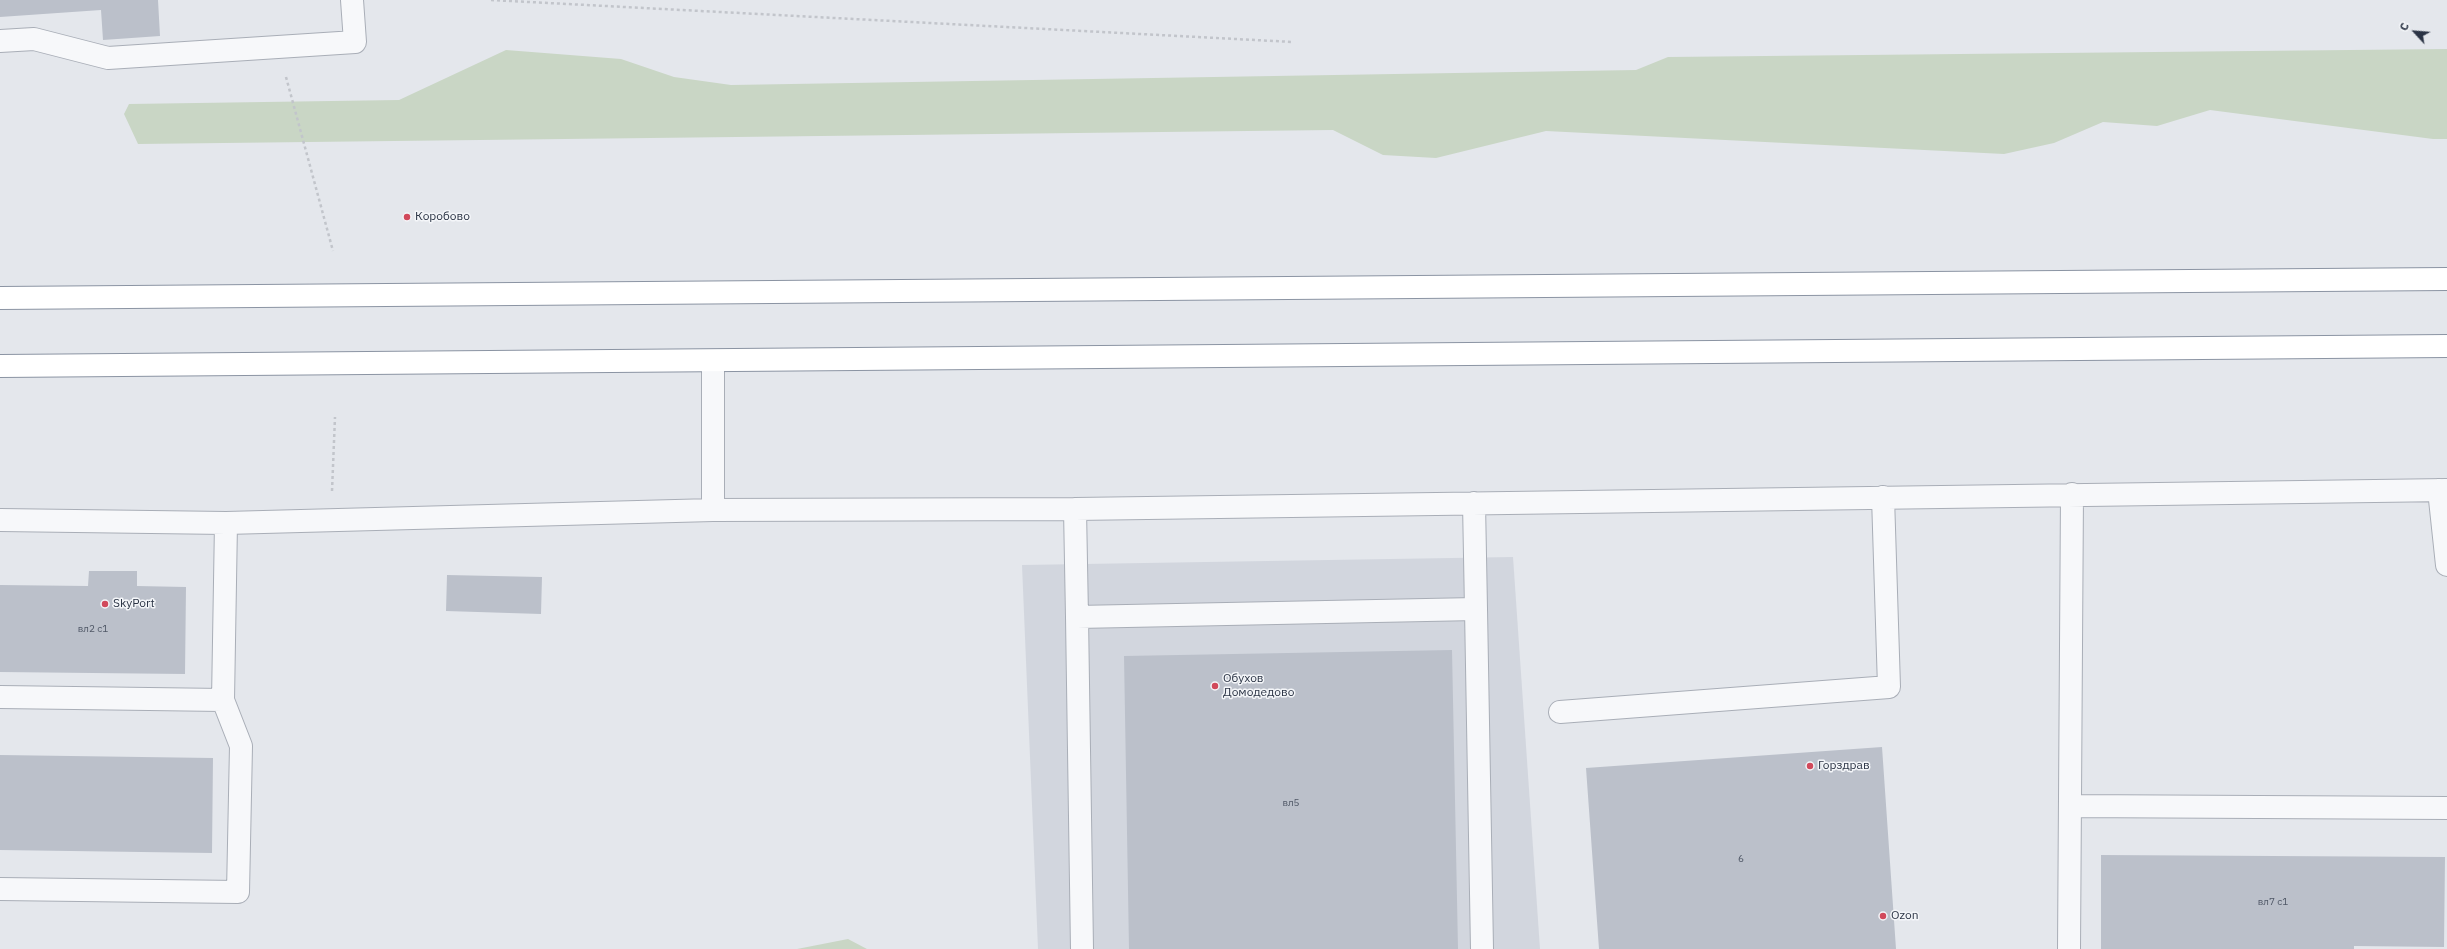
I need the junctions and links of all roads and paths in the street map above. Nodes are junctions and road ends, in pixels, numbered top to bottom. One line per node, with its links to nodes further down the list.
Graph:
1 (352, 0): 5 (street)
2 (491, 0): 4 (path)
3 (0, 41): 5 (street)
4 (1293, 42)
5 (278, 47): 6 (path)
6 (333, 250)
7 (2447, 279): 8 (highway)
8 (0, 298)
9 (2447, 346): 10 (highway)
10 (713, 362): 11 (highway); 18 (street)
11 (0, 366)
12 (335, 417): 20 (path)
13 (2443, 490): 14 (street); 22 (street)
14 (2072, 494): 15 (street); 28 (street)
15 (1883, 497): 16 (street); 27 (street)
16 (1474, 503): 17 (street); 23 (street)
17 (1075, 509): 18 (street); 24 (street)
18 (713, 510): 20 (street)
19 (0, 520): 21 (street)
20 (331, 521): 21 (street)
21 (226, 523): 26 (street)
22 (2447, 565)
23 (1476, 609): 24 (street); 32 (street)
24 (1077, 617): 31 (street)
25 (0, 698): 26 (street)
26 (223, 700): 30 (street)
27 (1560, 712)
28 (2070, 806): 29 (street); 33 (street)
29 (2447, 808)
30 (0, 889)
31 (1082, 949)
32 (1482, 949)
33 (2069, 949)

